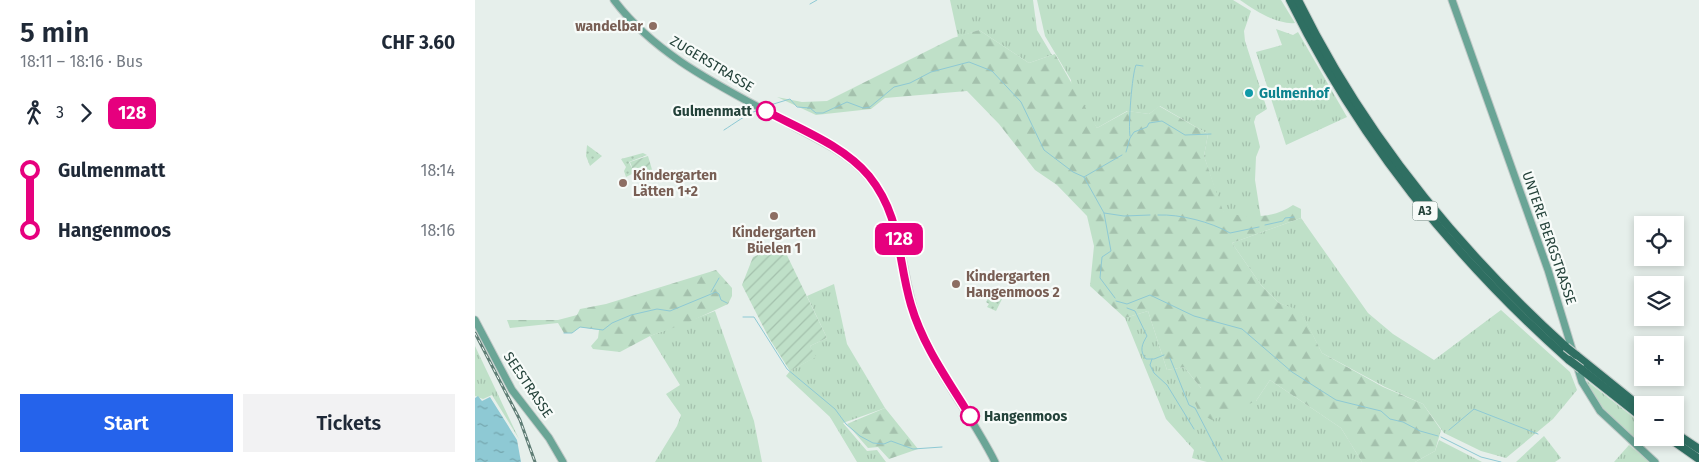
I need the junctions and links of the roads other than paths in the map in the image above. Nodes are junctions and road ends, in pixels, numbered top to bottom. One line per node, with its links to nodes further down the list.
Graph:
1 (614, 0): 14 (main road, ZUGERSTRASSE)
2 (1290, 0): 6 (highway, A3)
3 (1298, 0): 6 (highway, A3, bridge)
4 (1452, 0): 15 (main road, UNTERE BERGSTRASSE)
5 (475, 320): 13 (main road, SEESTRASSE)
6 (1573, 358): 7 (highway, A3); 8 (highway, A3, bridge)
7 (1634, 402)
8 (1634, 411)
9 (1684, 439): 11 (highway)
10 (1680, 446): 12 (highway)
11 (1699, 450)
12 (1699, 459)
13 (563, 462)
14 (995, 462)
15 (1655, 462)

